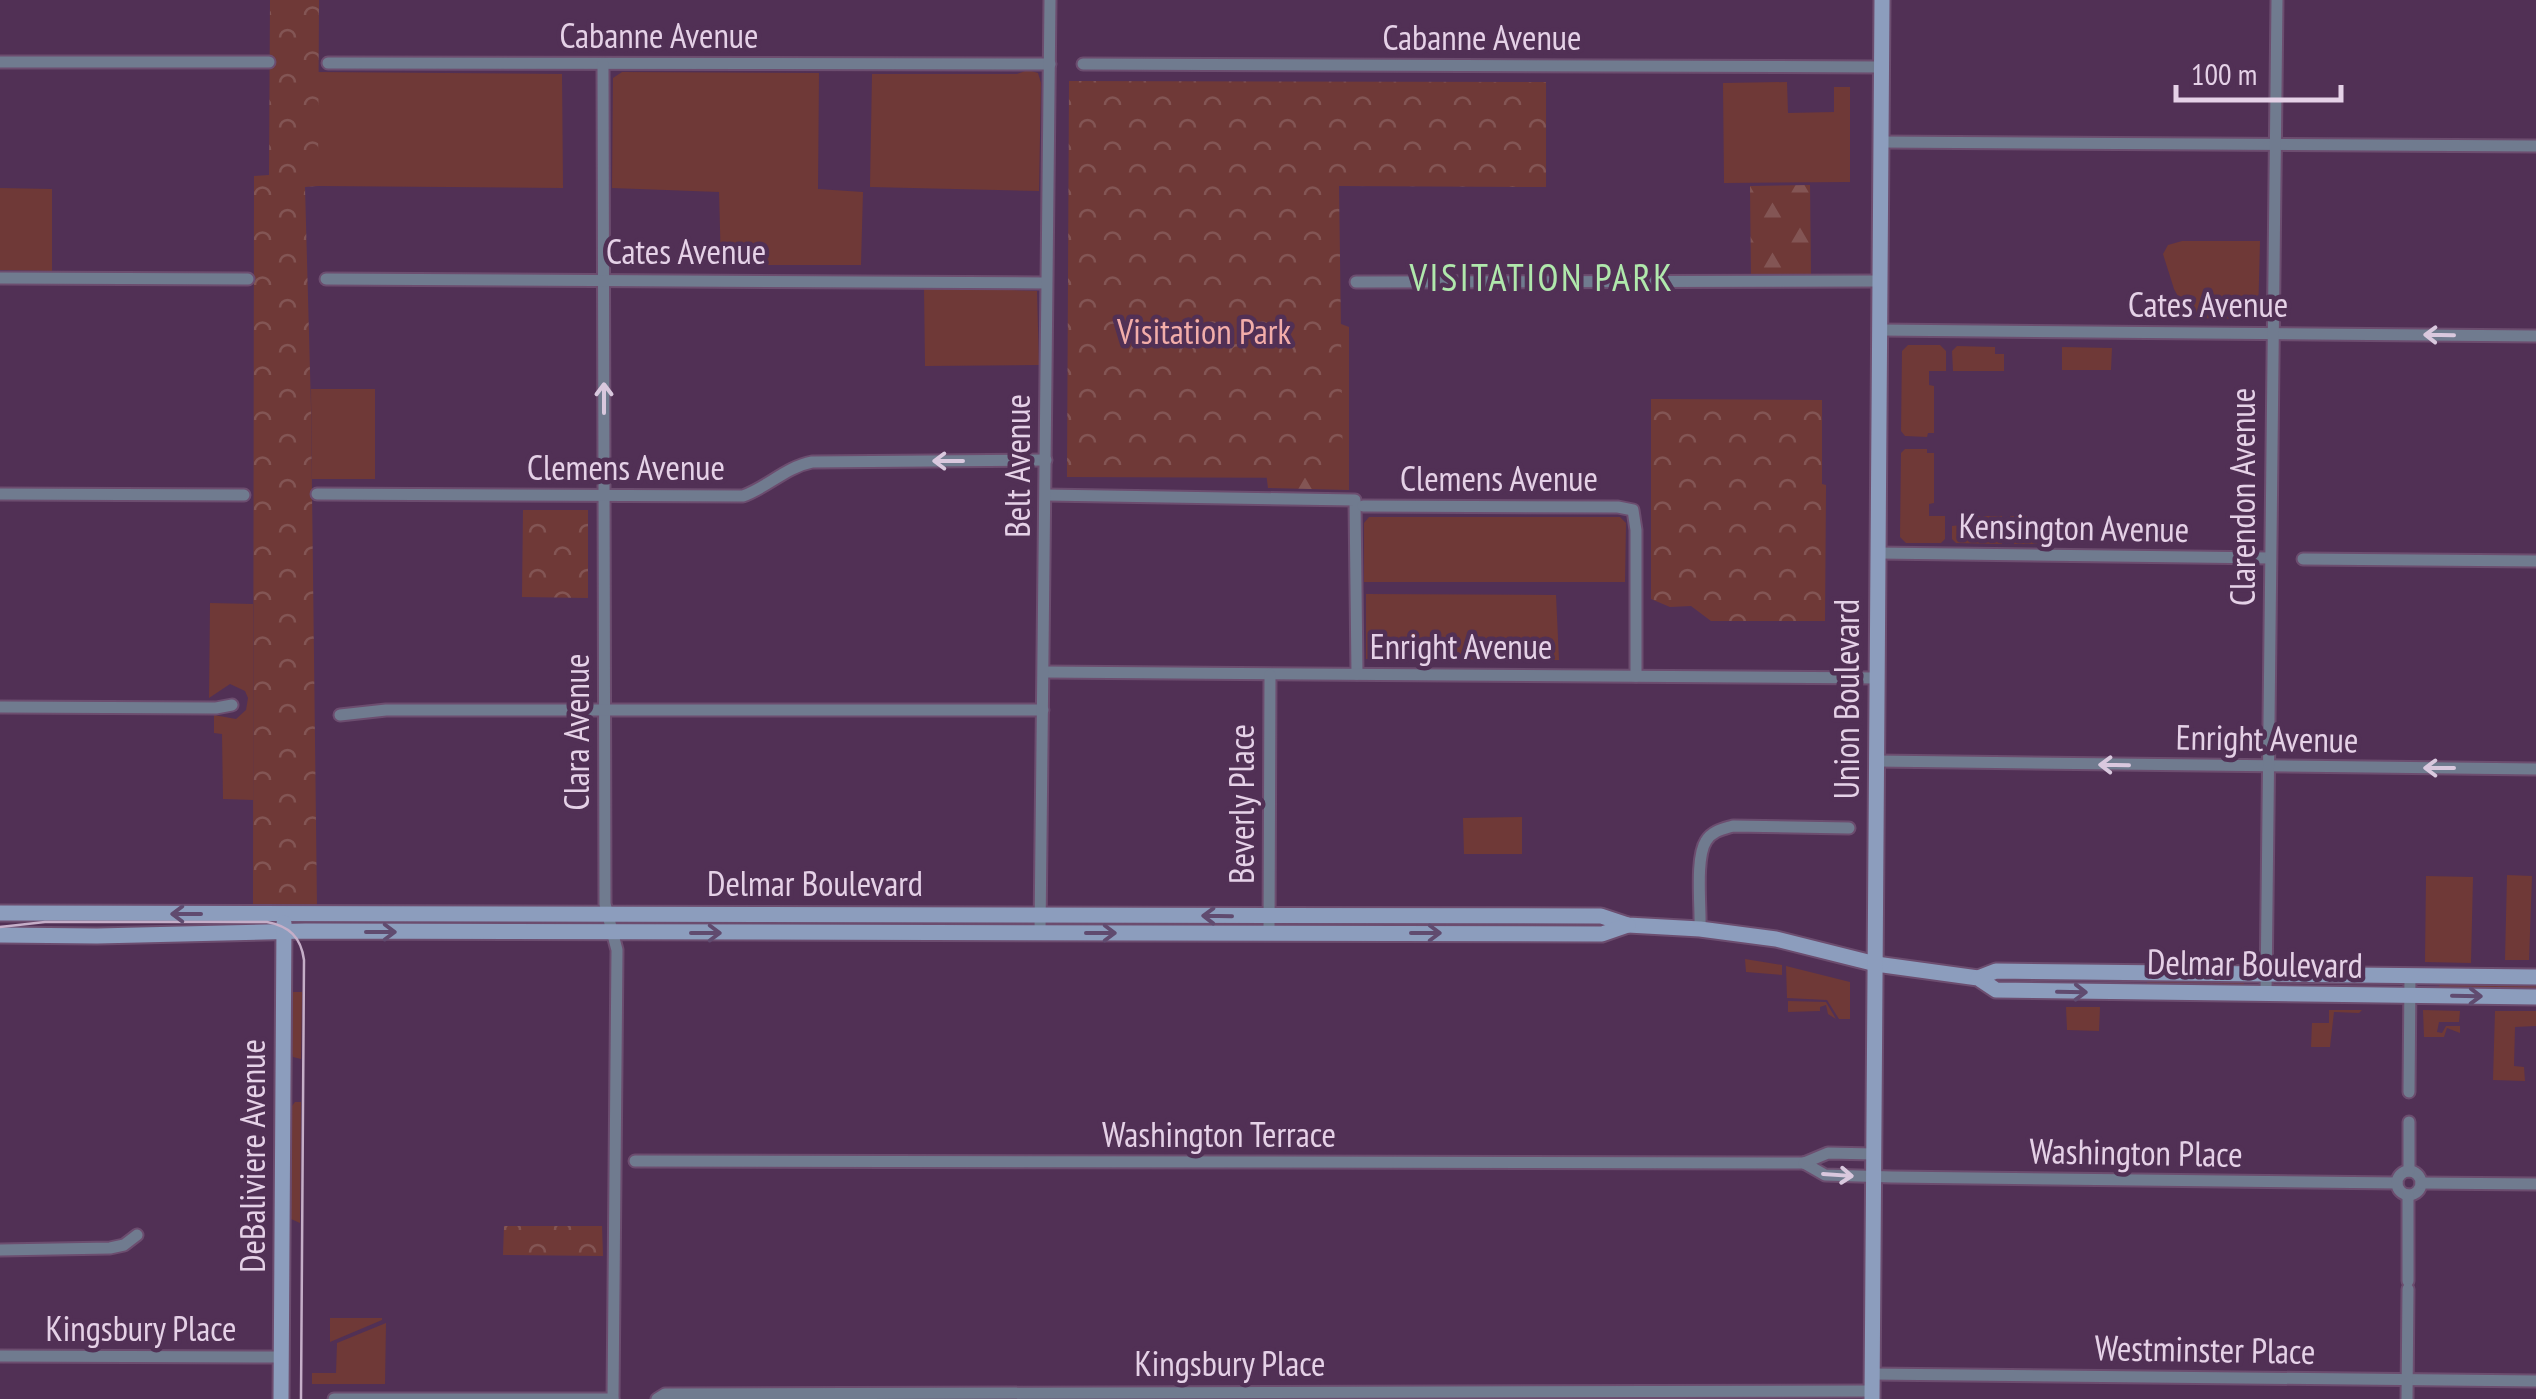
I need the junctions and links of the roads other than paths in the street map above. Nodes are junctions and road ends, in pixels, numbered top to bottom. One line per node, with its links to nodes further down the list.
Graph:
1 (1050, 0): 8 (street, Belt Avenue)
2 (1882, 0): 10 (main road, Union Boulevard)
3 (2276, 0): 12 (street, Clarendon Avenue)
4 (0, 62): 5 (street)
5 (269, 62)
6 (328, 63): 7 (street, Cabanne Avenue)
7 (604, 64): 8 (street, Cabanne Avenue); 17 (street, Clara Avenue)
8 (1050, 64): 19 (street, Belt Avenue)
9 (1084, 64): 10 (street, Cabanne Avenue)
10 (1881, 67): 11 (main road, Union Boulevard)
11 (1881, 142): 12 (street); 18 (main road, Union Boulevard)
12 (2275, 143): 13 (street); 22 (street, Clarendon Avenue)
13 (2536, 146)
14 (0, 278): 15 (street)
15 (248, 279)
16 (326, 279): 17 (street, Cates Avenue)
17 (604, 279): 19 (street, Cates Avenue); 28 (street, Clara Avenue, one-way to 17)
18 (1880, 280): 20 (street); 21 (main road, Union Boulevard)
19 (1046, 282): 24 (street, Belt Avenue)
20 (1356, 282)
21 (1880, 330): 22 (street, Cates Avenue); 31 (main road, Union Boulevard)
22 (2271, 333): 23 (street, Cates Avenue, one-way to 22); 32 (street, Clarendon Avenue)
23 (2536, 336)
24 (1046, 460): 28 (street, Clemens Avenue, one-way to 28); 29 (street, Belt Avenue)
25 (0, 494): 27 (street)
26 (317, 494): 28 (street, Clemens Avenue)
27 (244, 495)
28 (605, 495): 42 (street, Clara Avenue)
29 (1046, 495): 30 (street, Clemens Avenue); 35 (street, Belt Avenue)
30 (1359, 503): 36 (street); 38 (street, Clemens Avenue)
31 (1878, 553): 32 (street, Kensington Avenue); 39 (main road, Union Boulevard)
32 (2270, 558): 46 (street, Clarendon Avenue)
33 (2302, 558): 34 (street)
34 (2536, 561)
35 (1044, 672): 37 (street, Enright Avenue); 43 (street, Belt Avenue)
36 (1357, 674): 37 (street, Enright Avenue); 38 (street, Enright Avenue)
37 (1270, 676): 54 (street, Beverly Place)
38 (1636, 676): 39 (street, Enright Avenue)
39 (1877, 678): 45 (main road, Union Boulevard)
40 (232, 705): 41 (street)
41 (0, 707)
42 (604, 710): 43 (street); 44 (street); 52 (street, Clara Avenue)
43 (1043, 710): 53 (street, Belt Avenue)
44 (340, 715)
45 (1877, 762): 46 (street, Enright Avenue, one-way to 45); 63 (main road, Union Boulevard)
46 (2268, 766): 47 (street, Enright Avenue, one-way to 46); 64 (street, Clarendon Avenue)
47 (2536, 769)
48 (1850, 828): 56 (street)
49 (0, 913): 50 (main road, Delmar Boulevard, one-way to 49)
50 (284, 914): 51 (main road, Delmar Boulevard); 57 (main road, DeBaliviere Avenue)
51 (520, 914): 52 (main road, Delmar Boulevard); 58 (main road)
52 (608, 914): 53 (main road, Delmar Boulevard); 60 (street, Clara Avenue)
53 (1040, 914): 54 (main road, Delmar Boulevard, one-way to 53); 59 (street, Belt Avenue)
54 (1269, 916): 55 (main road, Delmar Boulevard); 61 (street, Beverly Place)
55 (1628, 925): 56 (main road, Delmar Boulevard); 61 (main road, Delmar Boulevard, one-way to 55)
56 (1700, 929): 63 (main road, Delmar Boulevard)
57 (284, 931): 58 (main road, Delmar Boulevard, one-way to 58); 62 (main road, Delmar Boulevard); 85 (main road, DeBaliviere Avenue)
58 (520, 932): 60 (main road, Delmar Boulevard)
59 (1040, 932): 60 (main road, Delmar Boulevard, one-way to 59); 61 (main road, Delmar Boulevard, one-way to 61)
60 (613, 933): 93 (street, Clara Avenue)
61 (1268, 934)
62 (0, 935)
63 (1876, 964): 66 (main road, Delmar Boulevard); 73 (main road, Union Boulevard)
64 (2266, 974): 65 (main road, Delmar Boulevard); 66 (main road, Delmar Boulevard); 68 (street, Clarendon Avenue)
65 (2410, 976): 67 (main road, Delmar Boulevard); 69 (street)
66 (1978, 978): 68 (main road, Delmar Boulevard, one-way to 68)
67 (2536, 978)
68 (2266, 994): 69 (main road, Delmar Boulevard)
69 (2410, 996): 70 (main road, Delmar Boulevard, one-way to 70); 71 (street)
70 (2536, 997)
71 (2409, 1092)
72 (2409, 1122): 76 (street)
73 (1874, 1154): 75 (street); 77 (main road, Union Boulevard)
74 (634, 1161): 75 (street, Washington Terrace)
75 (1804, 1164): 77 (street, Washington Place, one-way to 77)
76 (2409, 1171): 78 (street); 79 (street)
77 (1874, 1177): 78 (street, Washington Place); 88 (main road, Union Boulevard)
78 (2397, 1183): 81 (street)
79 (2421, 1183): 80 (street); 81 (street)
80 (2536, 1184)
81 (2408, 1195): 86 (street)
82 (137, 1236): 83 (street)
83 (0, 1250)
84 (0, 1356): 85 (street, Kingsbury Place)
85 (282, 1356): 91 (main road, DeBaliviere Avenue)
86 (2407, 1380): 87 (street, Westminster Place); 88 (street, Westminster Place); 95 (street)
87 (2536, 1381)
88 (1872, 1388): 90 (street, Kingsbury Place)
89 (1277, 1395): 90 (street, Kingsbury Place); 94 (street, Kingsbury Place)
90 (1810, 1395)
91 (281, 1399)
92 (334, 1399): 93 (street)
93 (613, 1399)
94 (657, 1399)
95 (2407, 1399)

